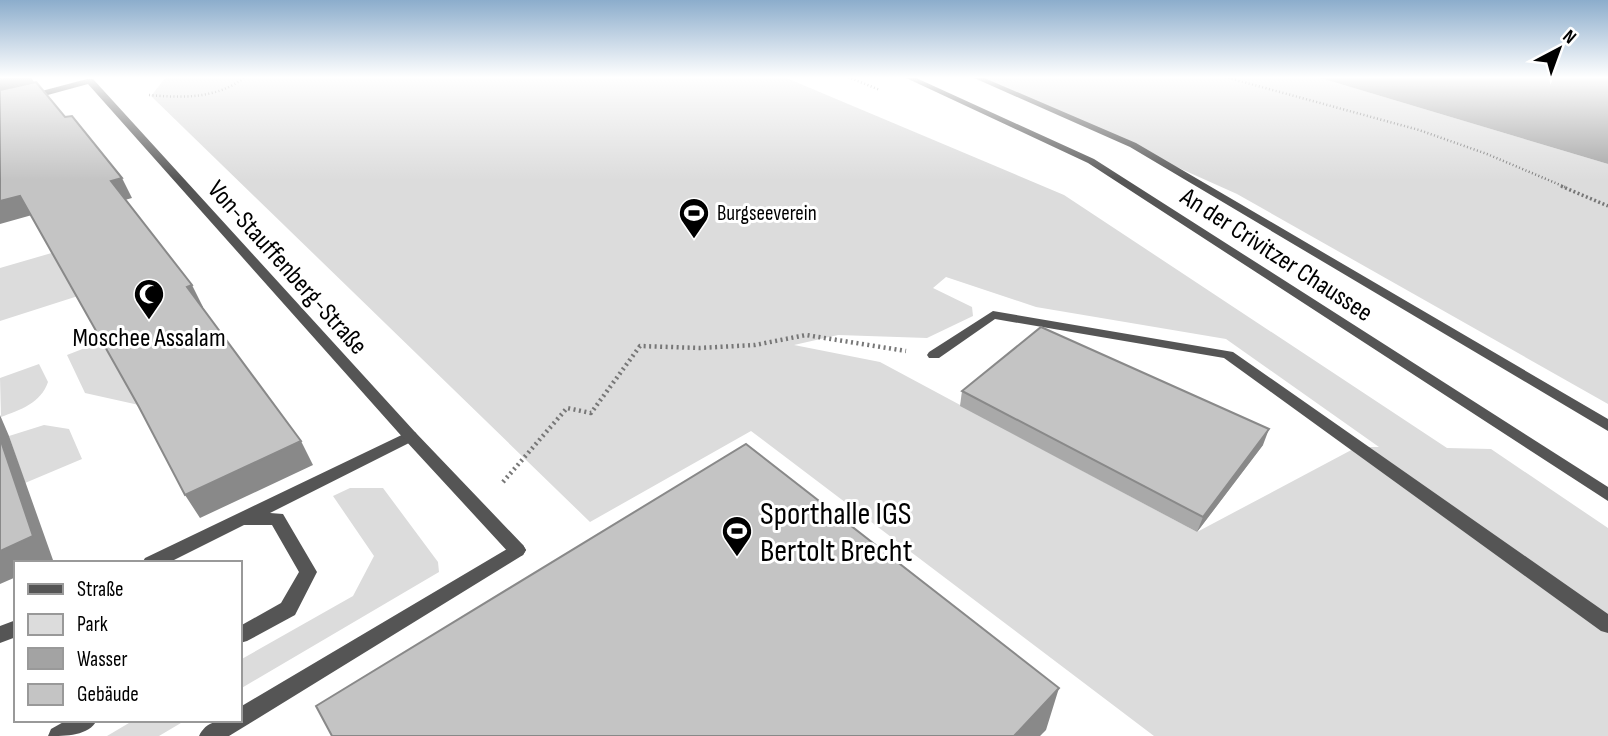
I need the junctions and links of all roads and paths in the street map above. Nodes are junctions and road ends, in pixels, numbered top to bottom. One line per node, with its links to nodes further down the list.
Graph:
1 (117, 111): 8 (street, Von-Stauffenberg-Straße)
2 (985, 111): 10 (street, An der Crivitzer Chaussee)
3 (1056, 111): 7 (street, An der Crivitzer Chaussee)
4 (1352, 111): 5 (path)
5 (1608, 206)
6 (934, 355): 9 (path); 13 (street)
7 (1608, 426)
8 (410, 436): 11 (street); 15 (street, Von-Stauffenberg-Straße)
9 (524, 458)
10 (1608, 495)
11 (242, 519): 12 (street); 14 (street)
12 (155, 561)
13 (1608, 625)
14 (242, 634)
15 (242, 717)
16 (84, 722): 18 (street)
17 (233, 722): 19 (street)
18 (59, 736)
19 (210, 736)

